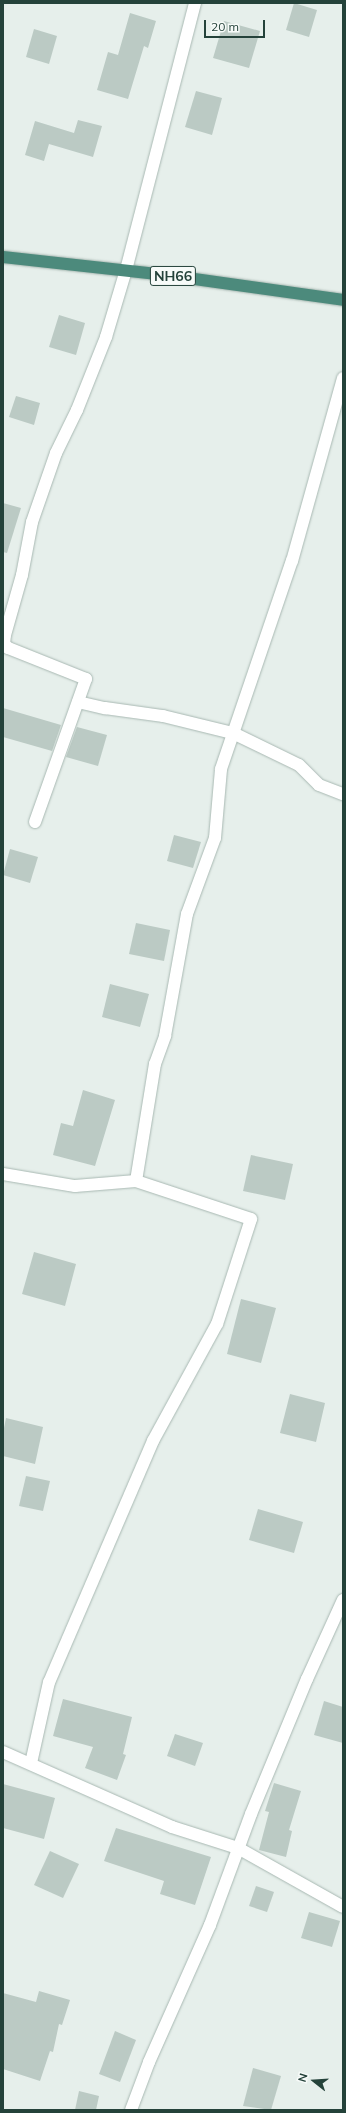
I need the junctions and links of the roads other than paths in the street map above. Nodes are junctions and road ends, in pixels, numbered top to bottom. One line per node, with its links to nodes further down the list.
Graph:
1 (195, 3): 3 (street)
2 (3, 257): 3 (highway, NH66)
3 (126, 270): 4 (highway, NH66); 6 (street)
4 (343, 300)
5 (343, 378): 8 (street)
6 (4, 644): 7 (street)
7 (78, 702): 8 (street); 10 (street)
8 (233, 733): 9 (street); 12 (street)
9 (343, 794)
10 (35, 822)
11 (3, 1174): 12 (street)
12 (136, 1181): 15 (street)
13 (343, 1600): 16 (street)
14 (3, 1752): 15 (street)
15 (31, 1763): 16 (street)
16 (238, 1848): 17 (street); 18 (street)
17 (343, 1907)
18 (131, 2110)

